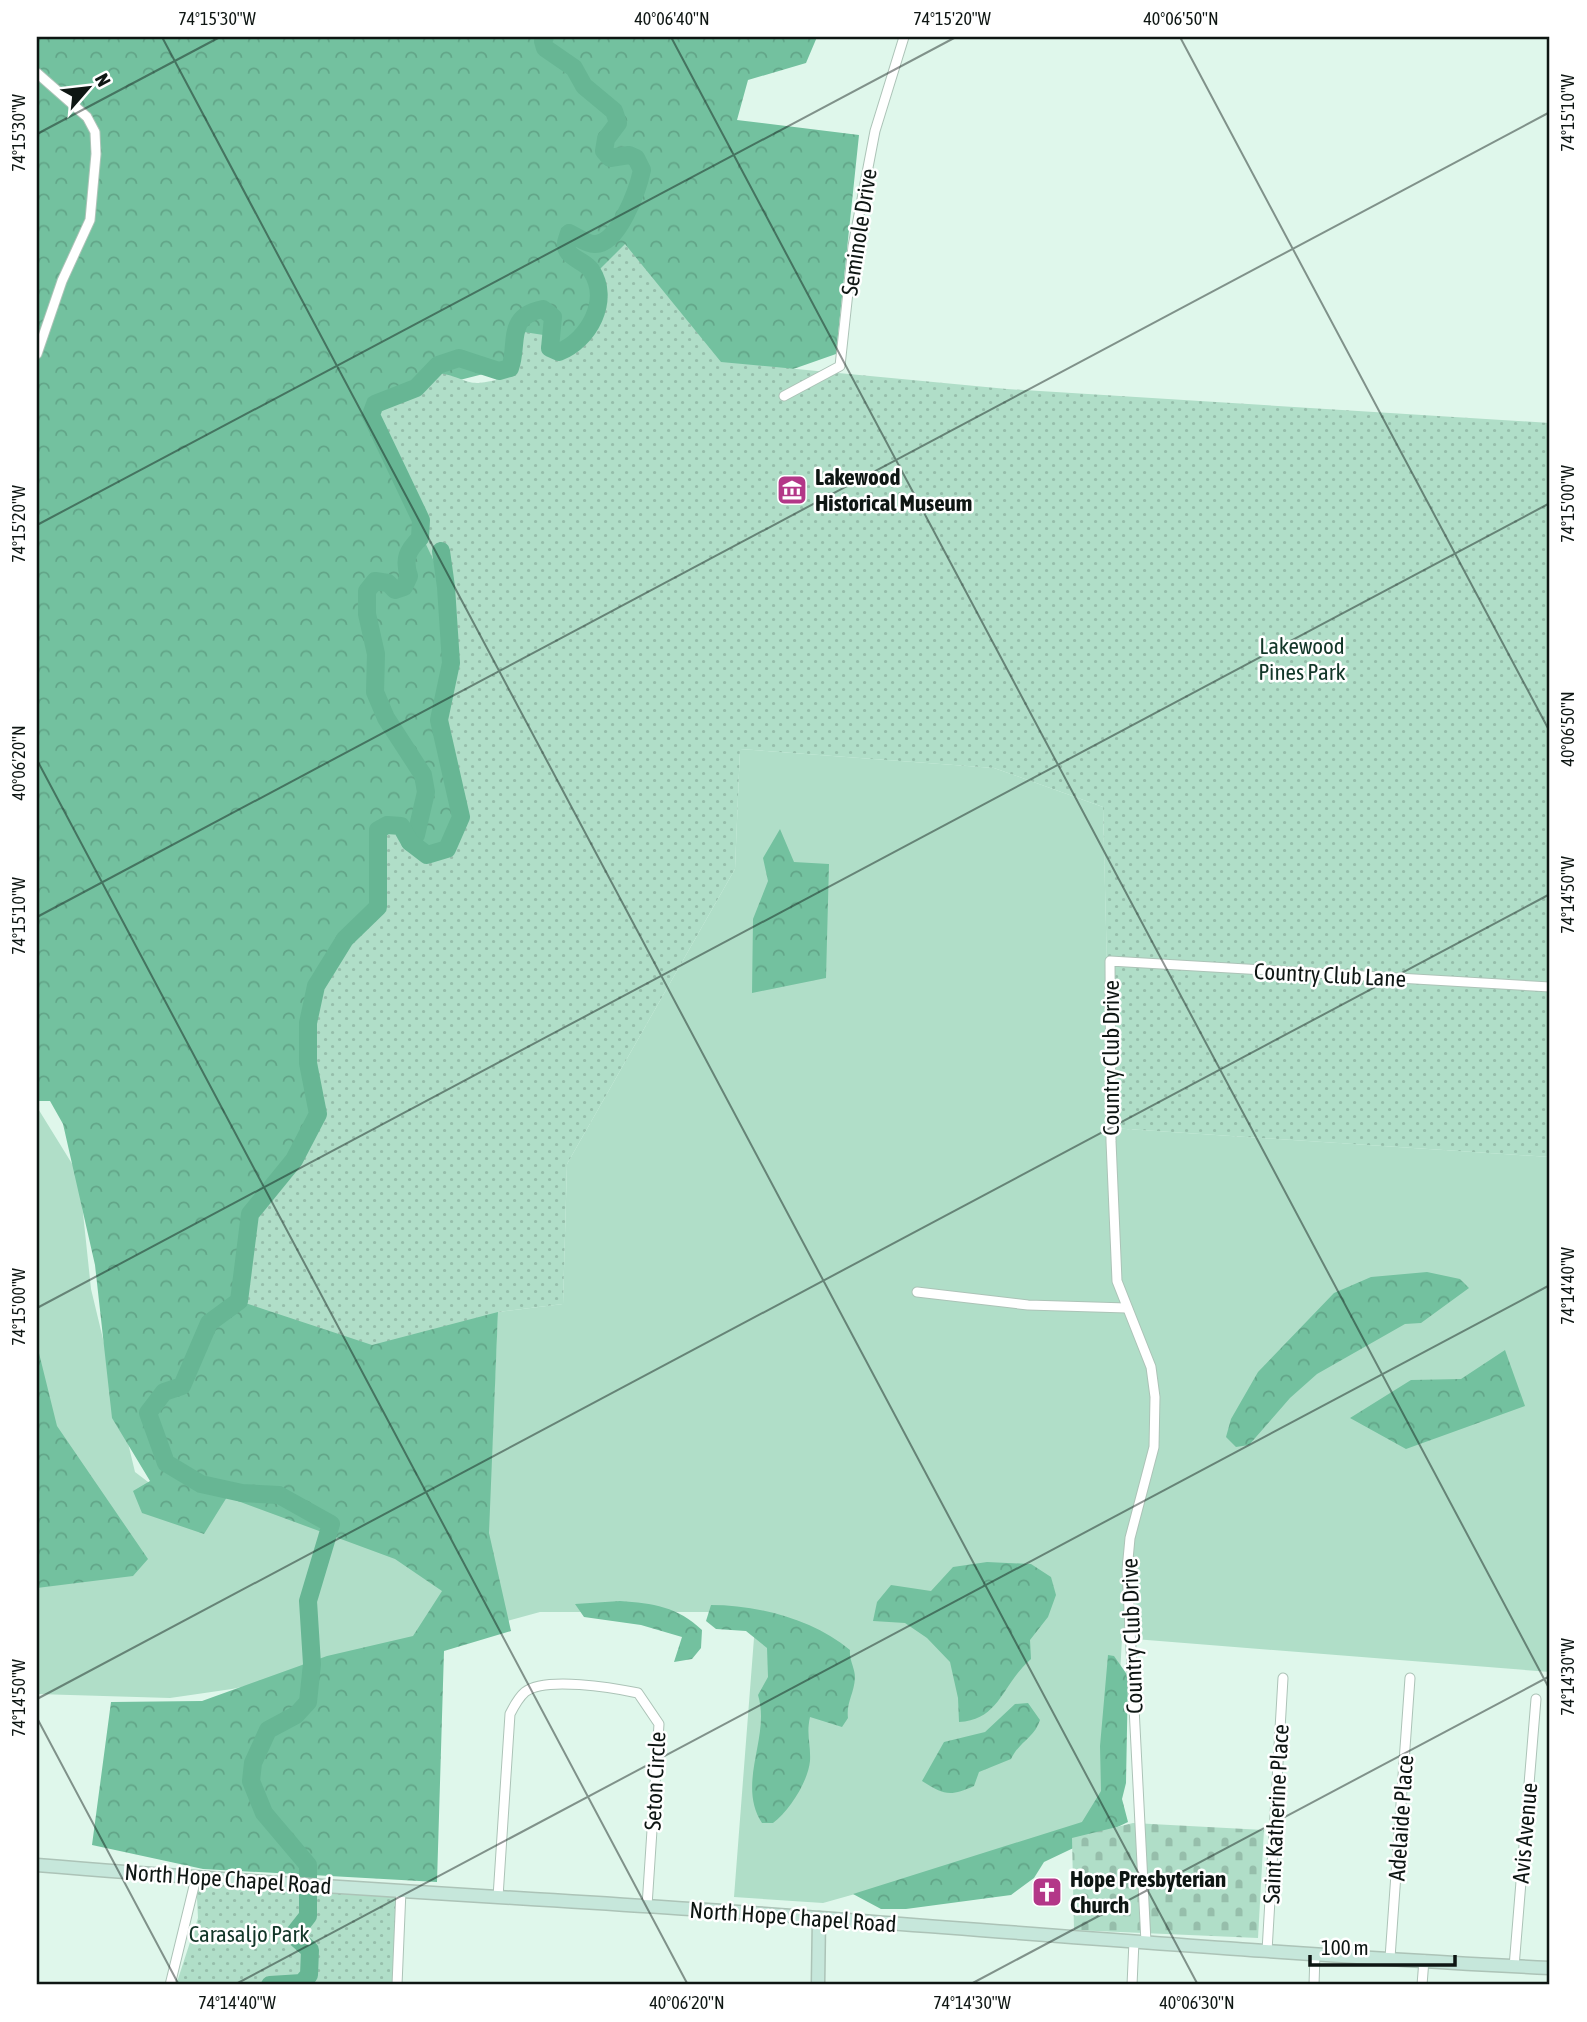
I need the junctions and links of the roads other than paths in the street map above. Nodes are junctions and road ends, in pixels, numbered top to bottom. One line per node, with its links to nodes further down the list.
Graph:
1 (904, 37): 4 (street, Seminole Drive)
2 (37, 73): 3 (street)
3 (37, 354)
4 (784, 396)
5 (1110, 961): 6 (street, Country Club Lane); 8 (street, Country Club Drive)
6 (1550, 987)
7 (917, 1292): 8 (street)
8 (1127, 1308): 18 (street, Country Club Drive)
9 (1283, 1678): 19 (street, Saint Katherine Place)
10 (1410, 1678): 21 (street, Adelaide Place)
11 (1536, 1699): 23 (street, Avis Avenue)
12 (37, 1865): 13 (main road, North Hope Chapel Road)
13 (196, 1878): 14 (main road, North Hope Chapel Road); 25 (street)
14 (401, 1890): 15 (main road, North Hope Chapel Road); 26 (street)
15 (498, 1896): 16 (main road, North Hope Chapel Road); 16 (street, Seton Circle)
16 (648, 1906): 17 (main road, North Hope Chapel Road)
17 (819, 1918): 18 (main road, North Hope Chapel Road); 27 (main road)
18 (1140, 1942): 19 (main road, North Hope Chapel Road); 28 (street, Country Club Drive)
19 (1267, 1951): 20 (main road, North Hope Chapel Road)
20 (1315, 1954): 21 (main road, North Hope Chapel Road); 29 (street)
21 (1390, 1958): 22 (main road, North Hope Chapel Road)
22 (1424, 1960): 23 (main road, North Hope Chapel Road); 30 (street)
23 (1514, 1966): 24 (main road, North Hope Chapel Road)
24 (1550, 1968)
25 (170, 1985)
26 (397, 1985)
27 (818, 1985)
28 (1132, 1985)
29 (1314, 1985)
30 (1422, 1985)

